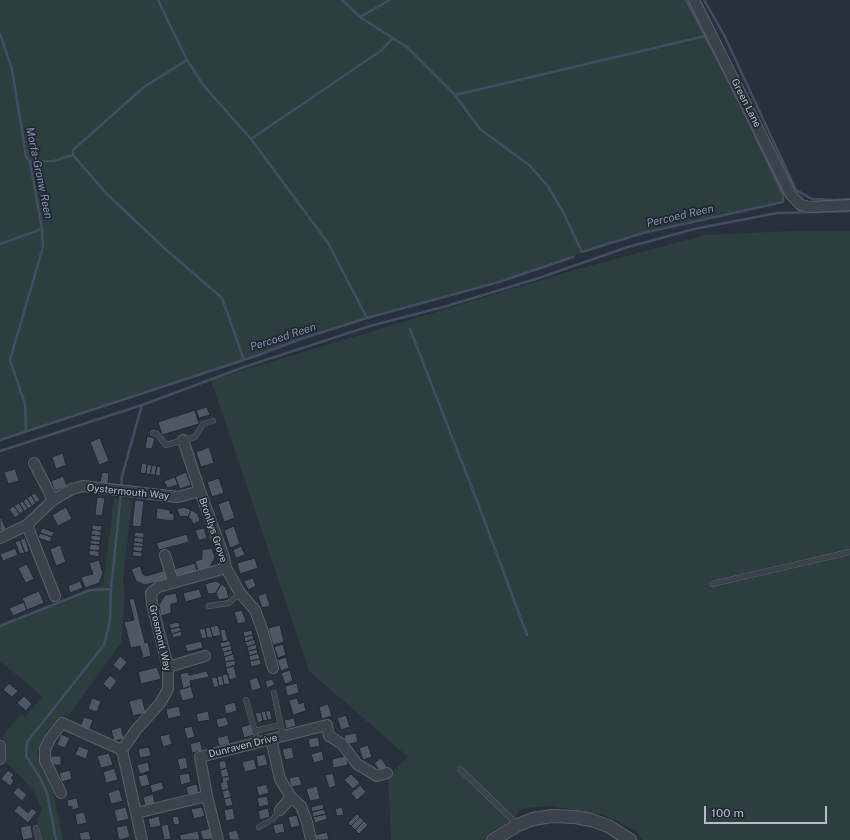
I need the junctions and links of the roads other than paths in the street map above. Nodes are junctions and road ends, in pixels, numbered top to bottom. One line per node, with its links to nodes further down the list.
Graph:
1 (694, 0): 2 (street, Green Lane)
2 (850, 205)
3 (213, 421): 5 (lane)
4 (153, 433): 5 (lane)
5 (183, 440): 7 (street, Bronllys Grove)
6 (34, 463): 8 (street)
7 (200, 491): 8 (street, Oystermouth Way); 13 (street, Bronllys Grove)
8 (53, 500): 9 (street, Oystermouth Way)
9 (27, 525): 10 (street, Oystermouth Way); 17 (street)
10 (0, 538)
11 (850, 552): 15 (lane)
12 (165, 555): 14 (street)
13 (226, 568): 14 (street, Grosmont Way); 16 (street, Bronllys Grove)
14 (173, 582): 20 (street, Grosmont Way)
15 (712, 584)
16 (240, 593): 18 (lane); 21 (street, Bronllys Grove)
17 (55, 596)
18 (209, 606)
19 (205, 656): 20 (street)
20 (168, 667): 30 (street, Grosmont Way)
21 (272, 668)
22 (274, 693): 24 (lane)
23 (246, 700): 25 (lane)
24 (280, 725): 25 (lane); 26 (lane)
25 (255, 731): 28 (lane)
26 (283, 736): 27 (street, Dunraven Drive); 33 (street, Dunraven Drive)
27 (271, 739): 28 (street, Dunraven Drive); 36 (street)
28 (258, 742): 35 (street, Dunraven Drive)
29 (0, 746): 31 (street)
30 (122, 750): 34 (street); 38 (street)
31 (0, 759)
32 (460, 769): 39 (lane)
33 (387, 773)
34 (61, 793)
35 (208, 796): 38 (street); 44 (street)
36 (292, 798): 37 (street); 45 (street)
37 (280, 810): 40 (lane)
38 (136, 813): 43 (street)
39 (518, 825): 46 (street); 47 (street)
40 (259, 827)
41 (36, 828): 42 (lane)
42 (39, 840)
43 (142, 840)
44 (218, 840)
45 (311, 840)
46 (493, 840)
47 (630, 840)

